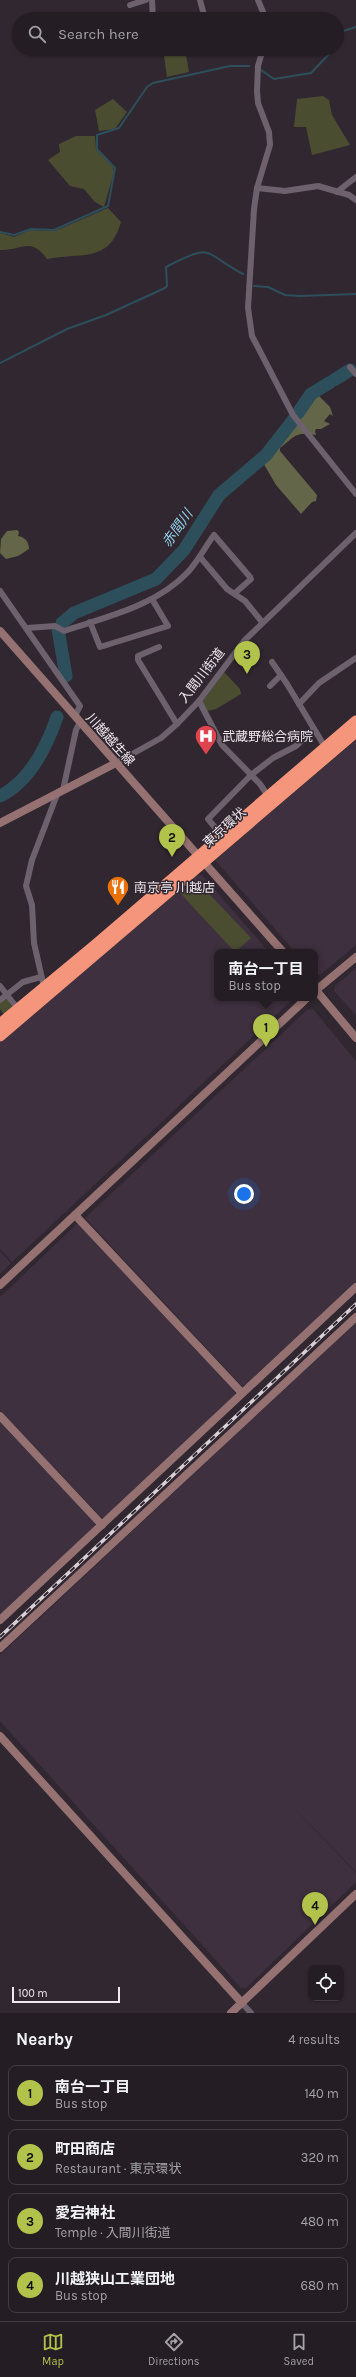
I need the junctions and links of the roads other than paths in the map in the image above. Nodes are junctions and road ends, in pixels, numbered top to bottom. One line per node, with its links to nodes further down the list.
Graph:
1 (146, 0): 5 (street)
2 (152, 0): 6 (street)
3 (200, 0): 7 (street)
4 (258, 0): 8 (street)
5 (130, 5)
6 (153, 12)
7 (203, 12)
8 (263, 12)
9 (261, 56): 11 (street)
10 (356, 177): 12 (street)
11 (257, 188): 12 (street); 16 (street)
12 (337, 192): 13 (street)
13 (356, 200)
14 (350, 367): 15 (street)
15 (356, 374)
16 (356, 494)
17 (356, 533): 23 (street, 入間川街道)
18 (200, 557): 20 (street); 20 (street); 21 (street)
19 (0, 591): 24 (street)
20 (235, 593): 23 (street)
21 (152, 599): 22 (street); 22 (street)
22 (90, 622): 24 (street)
23 (262, 622): 31 (street, 入間川街道)
24 (27, 628): 33 (street)
25 (0, 631): 33 (street, 川越越生線)
26 (159, 647): 35 (street)
27 (356, 658): 32 (street)
28 (272, 662): 29 (street)
29 (281, 675): 30 (street); 32 (street)
30 (270, 686)
31 (199, 702): 35 (street, 入間川街道); 40 (street)
32 (299, 704): 36 (street)
33 (78, 719): 39 (street, 川越越生線); 41 (street)
34 (356, 721): 38 (highway, 東京環状)
35 (177, 724): 39 (street, 入間川街道)
36 (314, 729): 38 (street); 40 (street)
37 (356, 732): 45 (highway, 東京環状)
38 (325, 747): 42 (highway, 東京環状)
39 (116, 763): 41 (street, 入間川街道); 45 (street, 川越越生線)
40 (251, 775): 42 (street); 44 (street)
41 (60, 791): 43 (street, 入間川街道); 48 (street)
42 (268, 796): 44 (highway, 東京環状)
43 (0, 823)
44 (222, 836): 45 (highway, 東京環状)
45 (201, 860): 46 (street, 川越越生線); 48 (highway, 東京環状); 57 (highway, 東京環状)
46 (281, 949)
47 (356, 957): 50 (street)
48 (43, 982): 52 (street); 55 (highway, 東京環状)
49 (0, 986): 52 (street)
50 (318, 988)
51 (318, 994): 58 (street)
52 (6, 995): 53 (street); 55 (street)
53 (0, 1000)
54 (304, 1001): 59 (street)
55 (18, 1010): 56 (highway, 東京環状)
56 (0, 1024)
57 (0, 1036)
58 (356, 1038)
59 (75, 1215): 60 (street); 63 (street)
60 (0, 1285)
61 (356, 1287): 63 (street)
62 (356, 1317): 67 (street)
63 (242, 1393): 65 (street)
64 (0, 1416): 65 (street)
65 (102, 1525): 66 (street)
66 (0, 1620)
67 (0, 1648)
68 (0, 1736): 70 (street)
69 (356, 1894): 70 (street)
70 (242, 2003): 71 (street); 72 (street)
71 (231, 2013)
72 (251, 2013)

